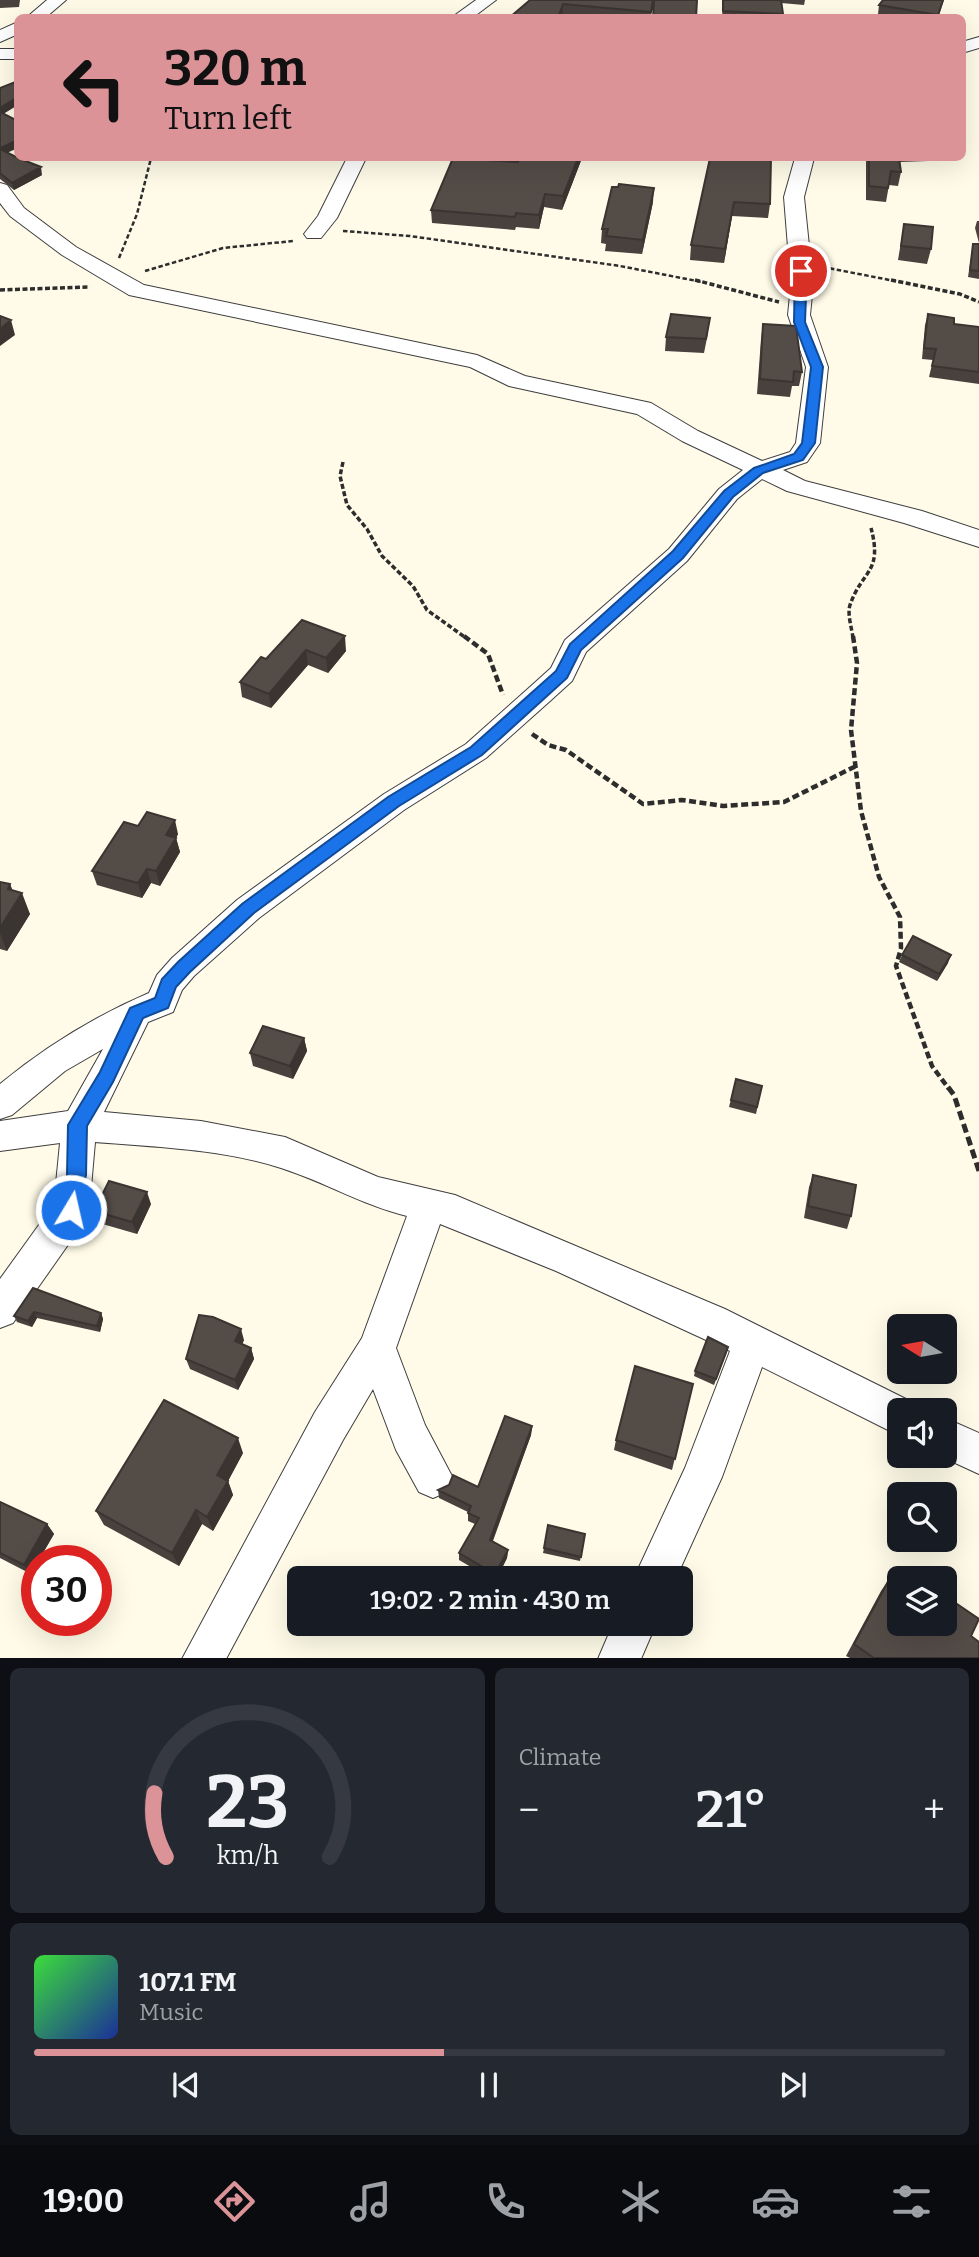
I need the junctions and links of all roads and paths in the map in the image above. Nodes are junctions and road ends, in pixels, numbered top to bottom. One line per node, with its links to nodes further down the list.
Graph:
1 (58, 0): 3 (street)
2 (488, 0): 4 (street)
3 (39, 14)
4 (465, 14)
5 (149, 161): 11 (path)
6 (355, 161): 9 (street)
7 (803, 161): 10 (street)
8 (0, 189): 11 (street)
9 (314, 234): 11 (path); 14 (path)
10 (800, 257): 13 (path); 14 (street)
11 (115, 279): 12 (path); 16 (street)
12 (0, 290)
13 (979, 302)
14 (799, 307): 16 (street)
15 (344, 462): 19 (path)
16 (758, 470): 17 (street); 19 (street)
17 (869, 506): 18 (street); 20 (path)
18 (979, 539)
19 (514, 718): 20 (path); 21 (street)
20 (856, 766): 25 (path)
21 (136, 1013): 22 (street); 23 (street)
22 (0, 1104)
23 (78, 1125): 24 (street); 26 (street); 27 (street)
24 (0, 1136)
25 (979, 1171)
26 (429, 1205): 28 (street); 29 (street)
27 (0, 1310)
28 (752, 1343): 30 (street); 34 (street)
29 (377, 1348): 33 (street); 36 (street)
30 (887, 1411)
31 (957, 1444): 32 (street)
32 (979, 1454)
33 (433, 1478)
34 (661, 1566)
35 (629, 1636): 37 (street)
36 (203, 1658)
37 (619, 1658)

